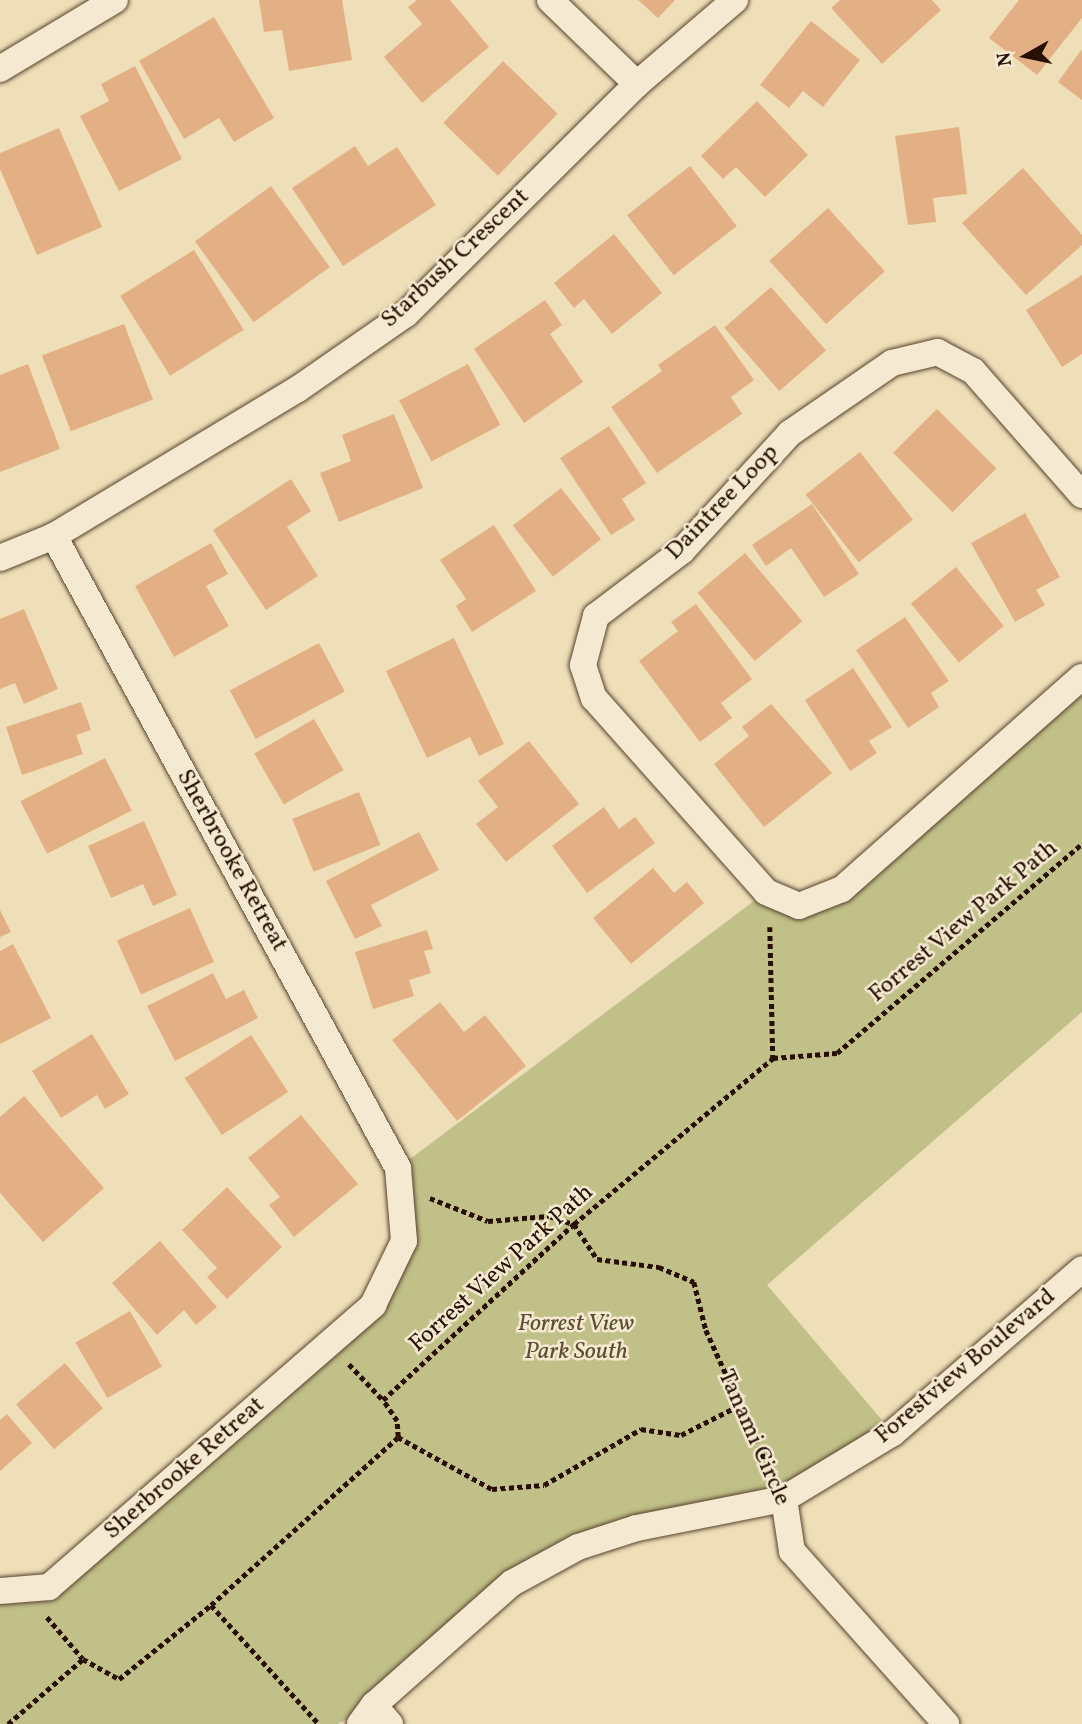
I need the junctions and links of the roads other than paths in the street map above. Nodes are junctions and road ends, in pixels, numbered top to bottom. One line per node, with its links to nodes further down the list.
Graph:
1 (115, 0): 4 (street)
2 (550, 0): 5 (street)
3 (735, 0): 5 (street, Starbush Crescent)
4 (0, 69)
5 (637, 84): 7 (street, Starbush Crescent)
6 (1082, 495): 9 (street, Daintree Loop)
7 (54, 536): 8 (street, Starbush Crescent); 12 (street, Sherbrooke Retreat)
8 (0, 558)
9 (1082, 677)
10 (1082, 1269): 11 (street, Forestview Boulevard)
11 (784, 1499): 13 (street, Forestview Boulevard); 15 (street, Tanami Circle)
12 (0, 1591)
13 (374, 1718): 14 (street, Forestview Boulevard)
14 (338, 1724)
15 (946, 1724)

